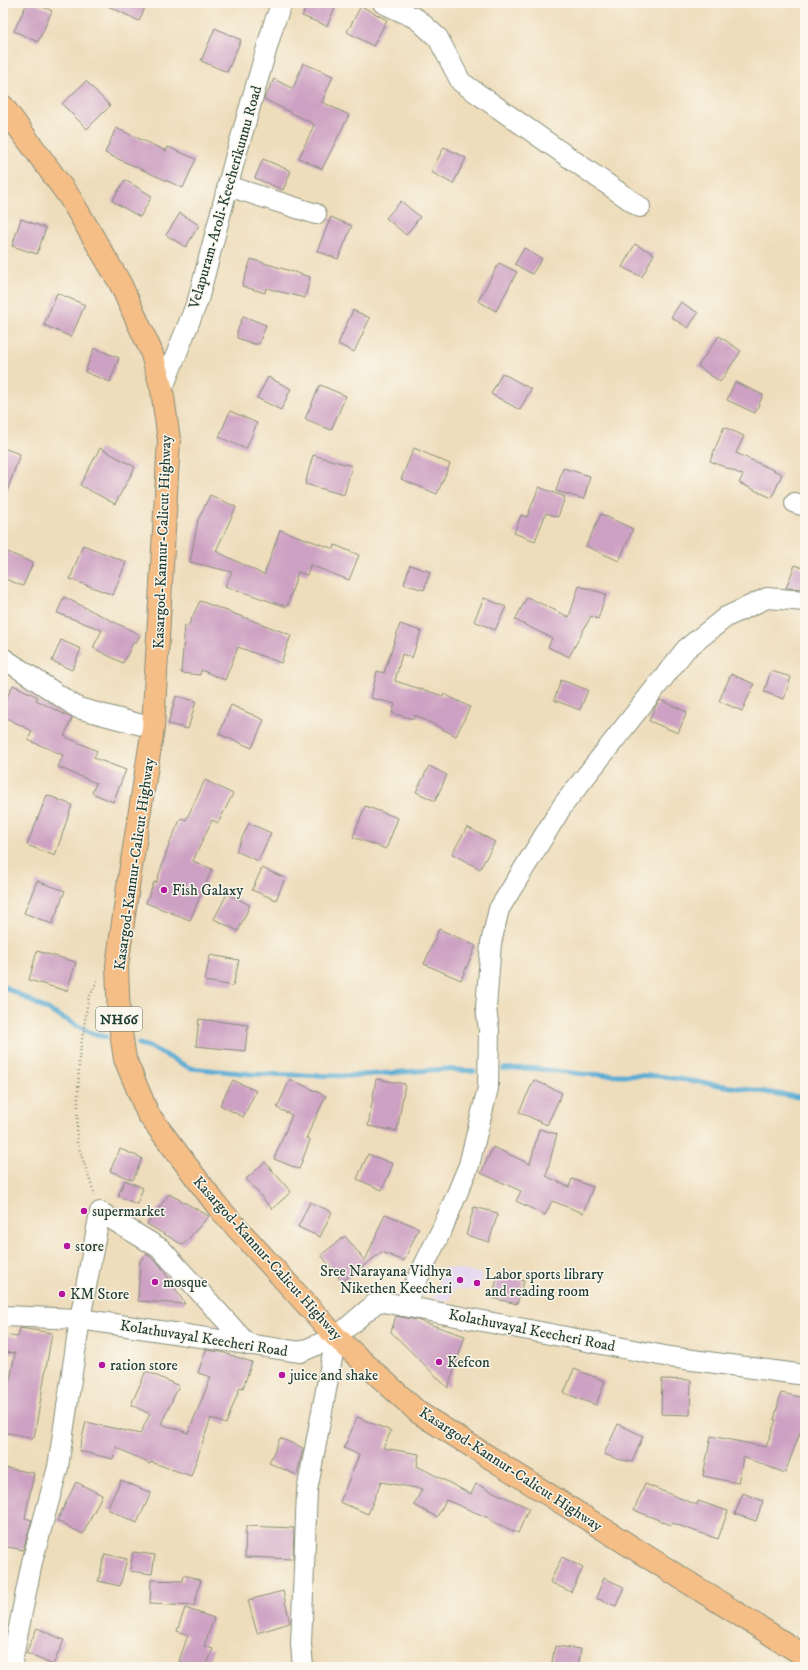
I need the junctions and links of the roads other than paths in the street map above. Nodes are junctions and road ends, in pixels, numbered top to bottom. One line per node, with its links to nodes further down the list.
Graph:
1 (282, 3): 4 (street, Velapuram-Aroli-Keecherikunnu Road)
2 (384, 3): 5 (street)
3 (3, 106): 7 (highway, Kasargod-Kannur-Calicut Highway / NH66)
4 (228, 186): 6 (street); 7 (street, Velapuram-Aroli-Keecherikunnu Road)
5 (640, 207)
6 (316, 214)
7 (162, 390): 10 (highway, Kasargod-Kannur-Calicut Highway / NH66)
8 (805, 601): 11 (street)
9 (3, 658): 10 (street)
10 (153, 728): 14 (highway, Kasargod-Kannur-Calicut Highway / NH66)
11 (404, 1306): 14 (street, Kolathuvayal Keecheri Road); 16 (street, Kolathuvayal Keecheri Road)
12 (3, 1316): 13 (street, Kolathuvayal Keecheri Road)
13 (80, 1319): 15 (street, Kolathuvayal Keecheri Road); 15 (street); 18 (street)
14 (336, 1337): 15 (street, Kolathuvayal Keecheri Road); 17 (highway, Kasargod-Kannur-Calicut Highway / NH66); 19 (street)
15 (248, 1345)
16 (805, 1375)
17 (805, 1656)
18 (11, 1667)
19 (303, 1667)

